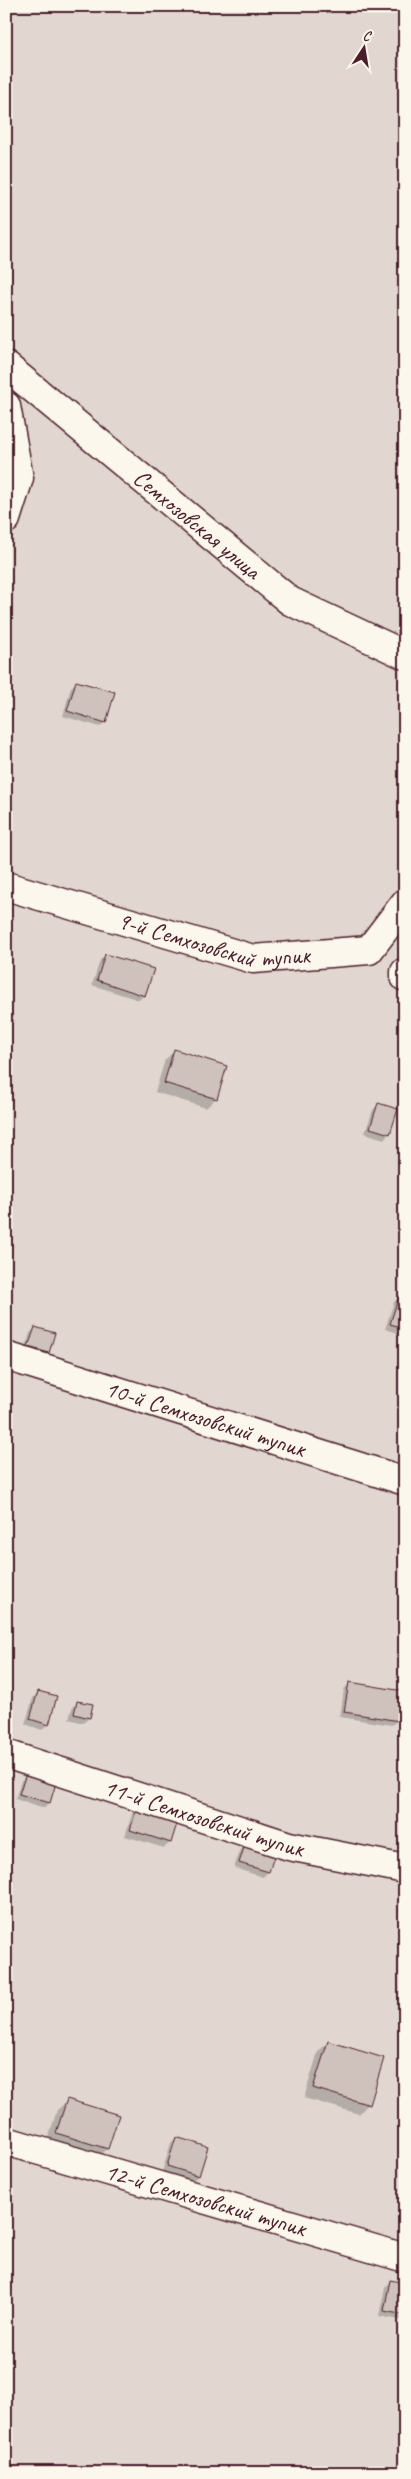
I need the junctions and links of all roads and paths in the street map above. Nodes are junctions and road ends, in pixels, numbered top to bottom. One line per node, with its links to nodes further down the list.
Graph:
1 (6, 366): 4 (street, Семхозовская улица)
2 (6, 406): 3 (street)
3 (6, 519)
4 (405, 656)
5 (6, 886): 6 (street, 9-й Семхозовский тупик)
6 (405, 903)
7 (405, 972): 8 (street)
8 (405, 977)
9 (6, 1356): 10 (street, 10-й Семхозовский тупик)
10 (405, 1481)
11 (6, 1754): 12 (street, 11-й Семхозовский тупик)
12 (405, 1870)
13 (6, 2141): 14 (street, 12-й Семхозовский тупик)
14 (405, 2258)

